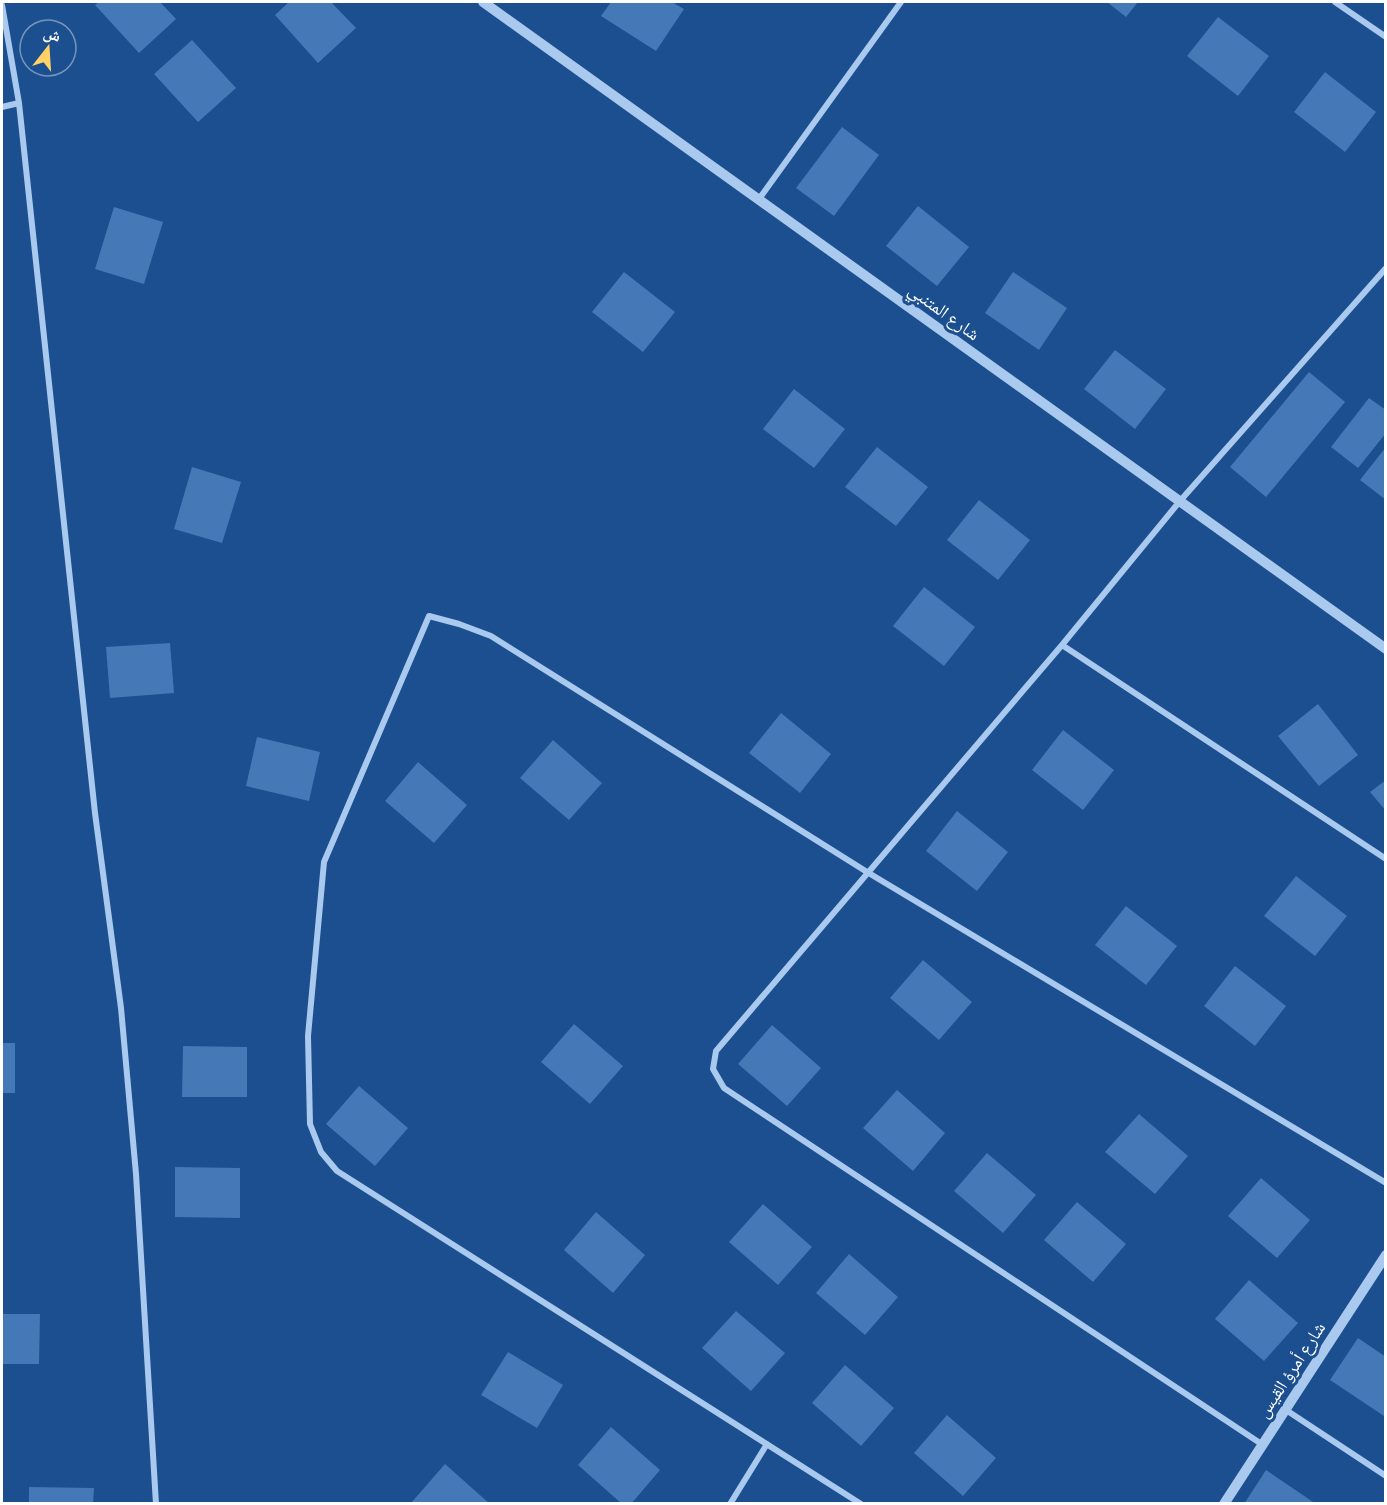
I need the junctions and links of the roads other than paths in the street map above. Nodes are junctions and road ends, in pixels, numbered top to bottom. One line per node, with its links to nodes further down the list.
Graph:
1 (483, 2): 8 (street, شارع المتنبي)
2 (902, 2): 8 (street)
3 (1335, 2): 5 (street)
4 (2, 5): 6 (street)
5 (1386, 37)
6 (19, 103): 7 (street); 21 (street)
7 (2, 107)
8 (759, 199): 10 (street, شارع المتنبي)
9 (1386, 268): 10 (street)
10 (1180, 501): 11 (street); 12 (street, شارع المتنبي)
11 (1062, 645): 13 (street); 14 (street)
12 (1386, 649)
13 (1386, 859)
14 (867, 872): 15 (street); 18 (street); 19 (street)
15 (1386, 1183)
16 (1386, 1255): 17 (street, شارع أمرؤ القيس)
17 (1286, 1410): 19 (street, شارع أمرؤ القيس); 20 (street)
18 (767, 1444): 22 (street); 23 (street)
19 (1263, 1445): 24 (street, شارع أمرؤ القيس)
20 (1386, 1476)
21 (156, 1503)
22 (730, 1503)
23 (861, 1503)
24 (1224, 1503)

